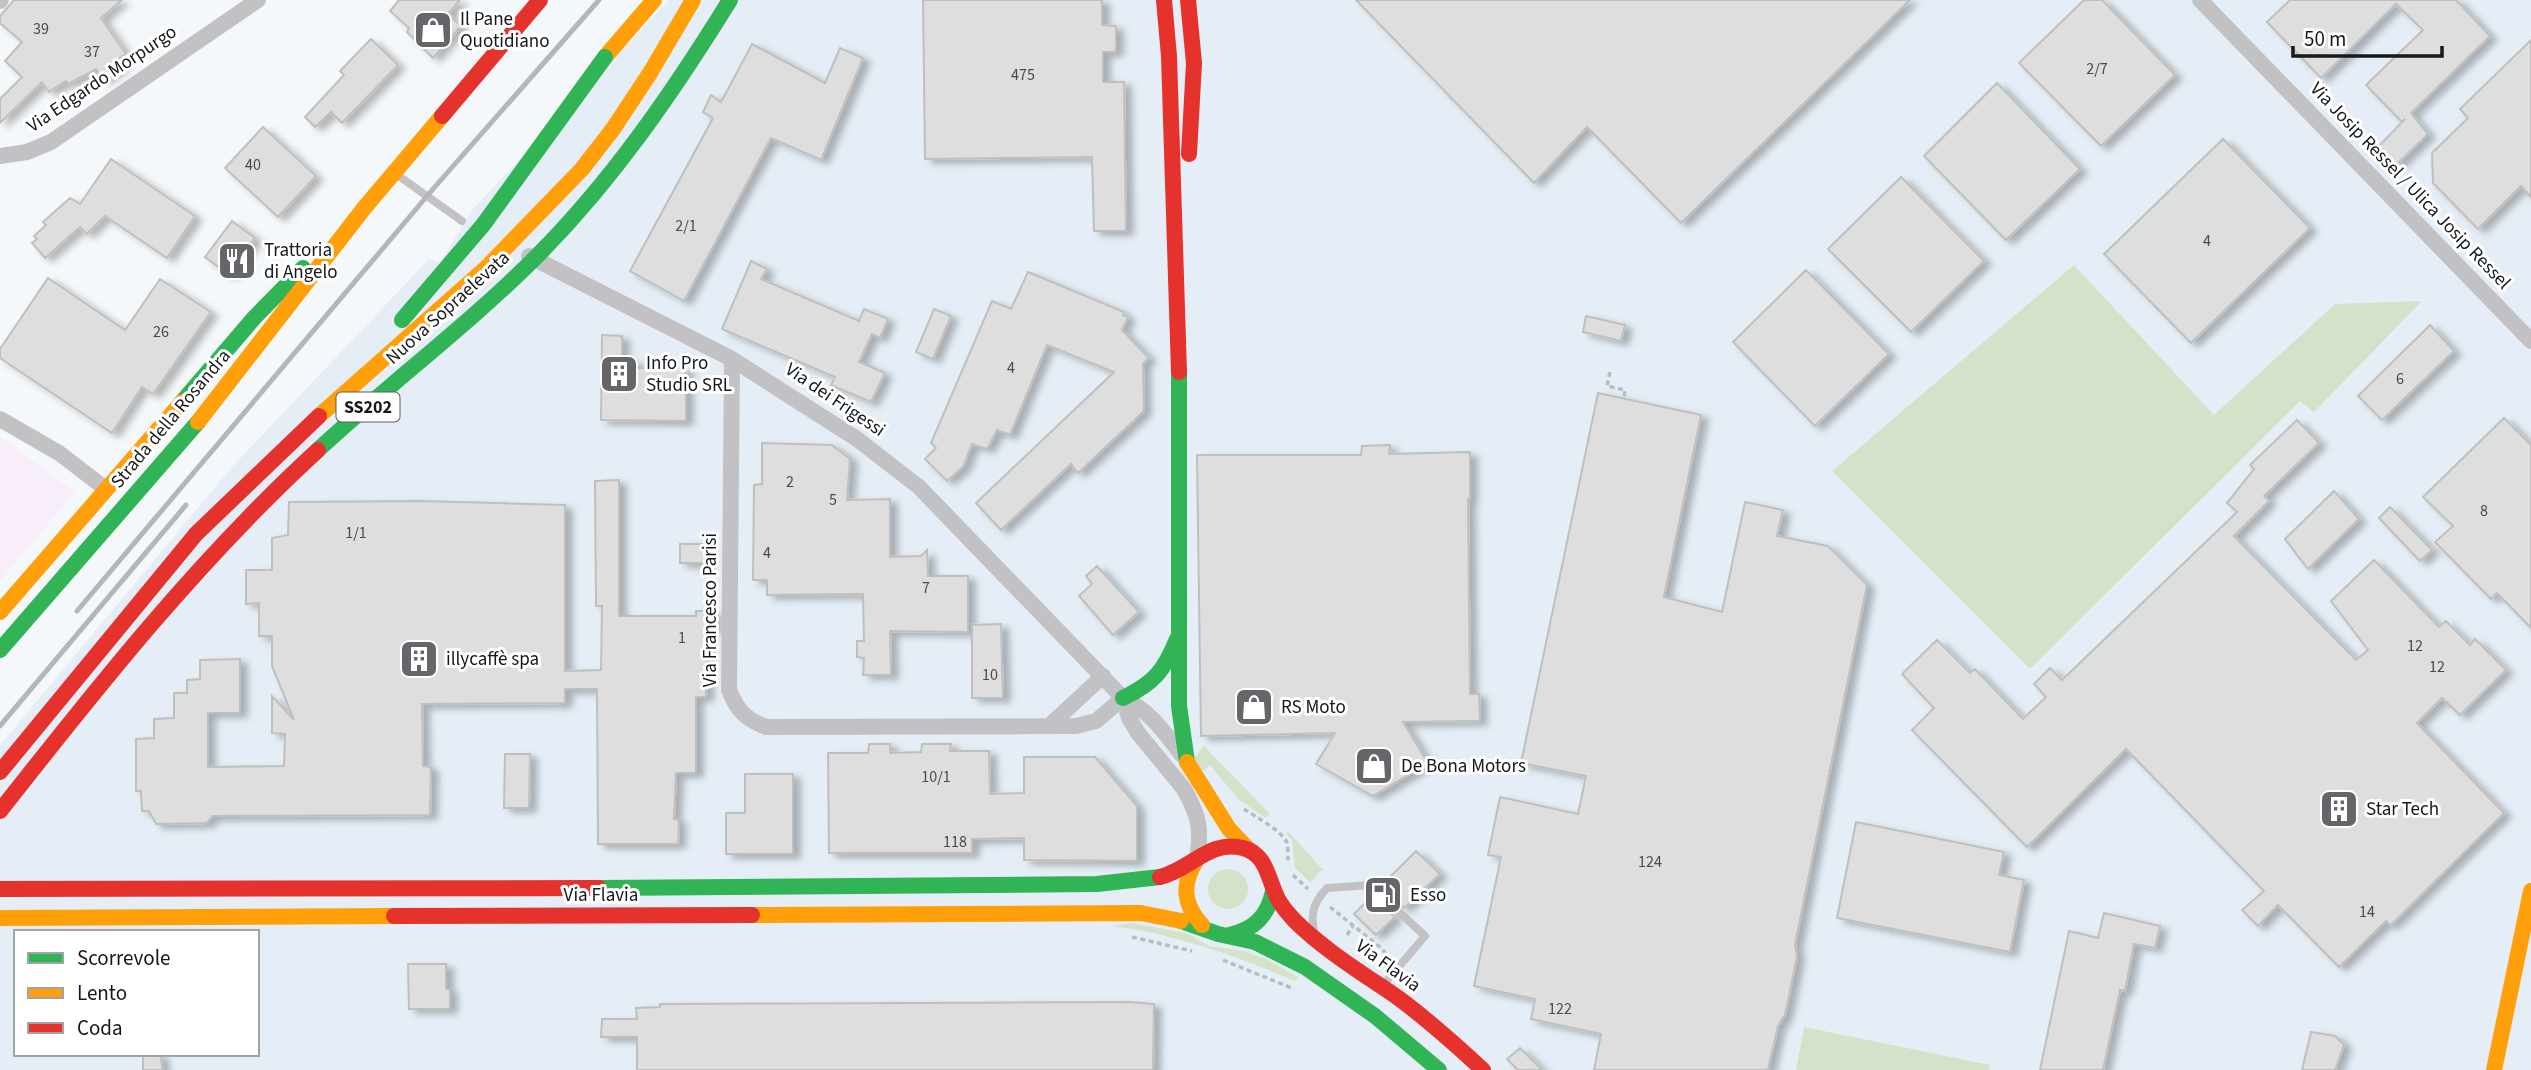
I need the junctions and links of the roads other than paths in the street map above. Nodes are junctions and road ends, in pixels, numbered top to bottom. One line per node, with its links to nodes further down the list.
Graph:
1 (258, 0): 9 (street, Via Edgardo Morpurgo)
2 (540, 0): 10 (main road, Strada della Rosandra)
3 (654, 0): 18 (main road, bridge)
4 (693, 0): 18 (main road, Nuova Sopraelevata / SS202, bridge)
5 (730, 0): 27 (main road, Nuova Sopraelevata / SS202, bridge)
6 (1164, 0): 14 (main road)
7 (1188, 0): 14 (main road)
8 (2200, 0): 13 (street, Via Josip Ressel / Ulica Josip Ressel)
9 (0, 156)
10 (394, 173): 11 (main road, Strada della Rosandra); 12 (lane)
11 (365, 207): 17 (main road, Strada della Rosandra); 21 (main road, Strada della Rosandra)
12 (462, 221): 15 (street, Via dei Frigessi)
13 (2531, 341)
14 (1179, 353): 20 (main road)
15 (732, 359): 22 (street, Via dei Frigessi); 24 (street, Via Francesco Parisi)
16 (0, 419): 17 (street)
17 (106, 489): 19 (main road, Strada della Rosandra)
18 (196, 534): 26 (main road, Nuova Sopraelevata / SS202, bridge)
19 (0, 612)
20 (1179, 633): 23 (main road); 25 (main road)
21 (0, 650)
22 (1103, 676): 23 (street, Via dei Frigessi); 24 (street)
23 (1123, 698): 24 (street, Via Francesco Parisi); 25 (street, Via dei Frigessi); 29 (street, Via dei Frigessi)
24 (1050, 725)
25 (1187, 762): 28 (main road)
26 (0, 772)
27 (0, 811)
28 (1249, 850): 29 (main road, Via Flavia); 31 (main road, Via Flavia)
29 (1197, 859): 30 (main road, Via Flavia); 34 (main road)
30 (0, 889)
31 (1273, 891): 35 (main road); 37 (main road, Via Flavia)
32 (2531, 891): 36 (main road)
33 (0, 918): 34 (main road, Via Flavia)
34 (1202, 925): 35 (main road, Via Flavia)
35 (1229, 935): 39 (main road, Via Flavia)
36 (2525, 936): 41 (main road)
37 (1317, 939): 38 (main road, Via Flavia); 38 (lane)
38 (1382, 986): 40 (main road, Via Flavia)
39 (1439, 1070)
40 (1483, 1070)
41 (2494, 1070)

